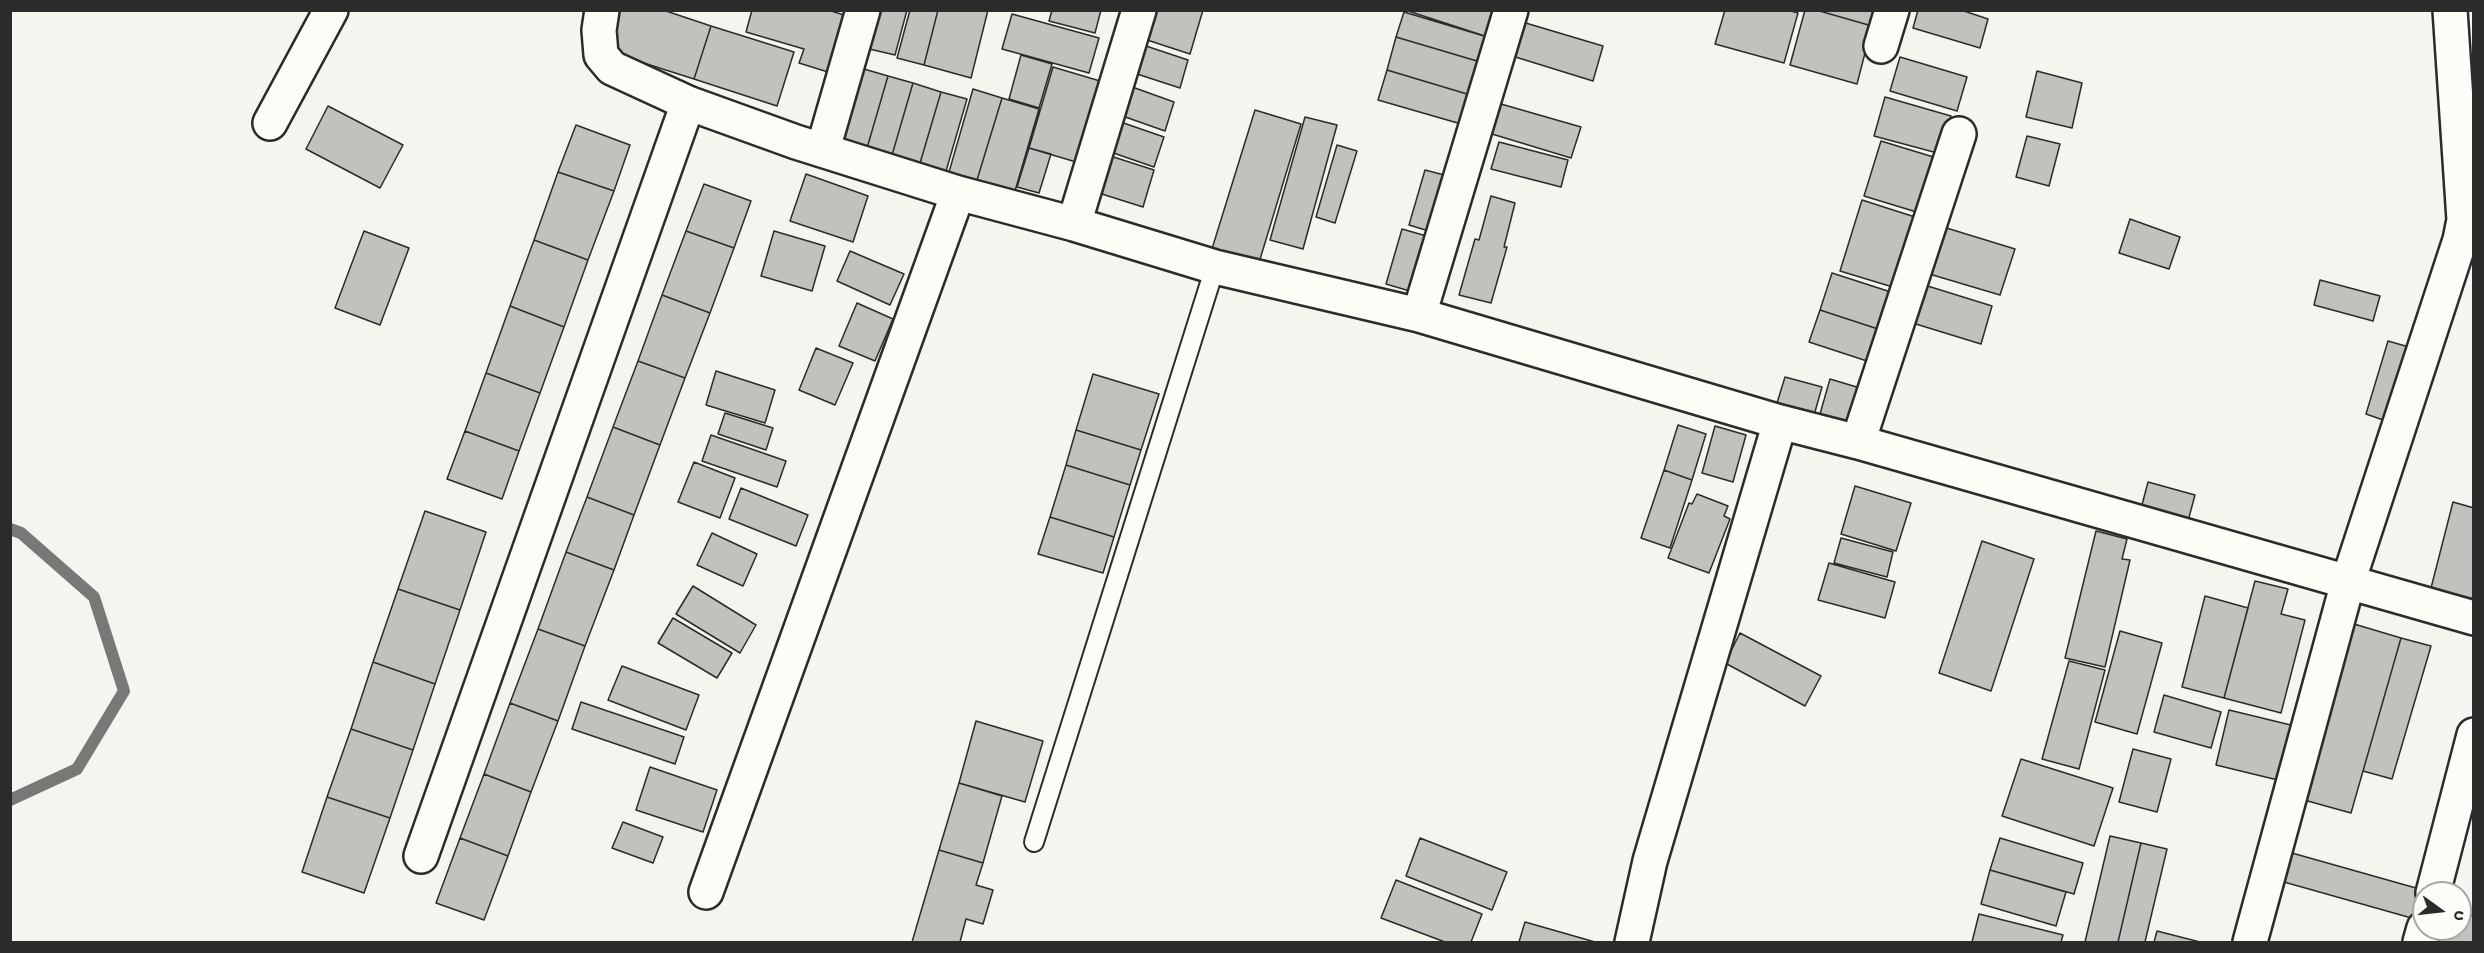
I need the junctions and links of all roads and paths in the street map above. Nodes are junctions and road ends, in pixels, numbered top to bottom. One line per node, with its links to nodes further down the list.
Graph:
1 (331, 10): 10 (street)
2 (603, 10): 9 (street)
3 (863, 10): 12 (street)
4 (1139, 10): 14 (street)
5 (1511, 10): 16 (street)
6 (1892, 10): 8 (street)
7 (2450, 10): 19 (street)
8 (1881, 46)
9 (688, 103): 12 (street); 23 (street)
10 (270, 123)
11 (1959, 134): 18 (street)
12 (823, 149): 13 (street)
13 (958, 193): 14 (street); 25 (street)
14 (1074, 224): 15 (street)
15 (1215, 267): 16 (street); 22 (lane)
16 (1419, 315): 17 (street)
17 (1780, 422): 18 (street); 26 (street)
18 (1858, 442): 19 (street)
19 (2348, 582): 20 (street); 27 (street)
20 (2474, 618)
21 (2474, 735): 24 (street)
22 (1034, 842)
23 (421, 856)
24 (2436, 881)
25 (706, 892)
26 (1632, 942)
27 (2250, 942)

